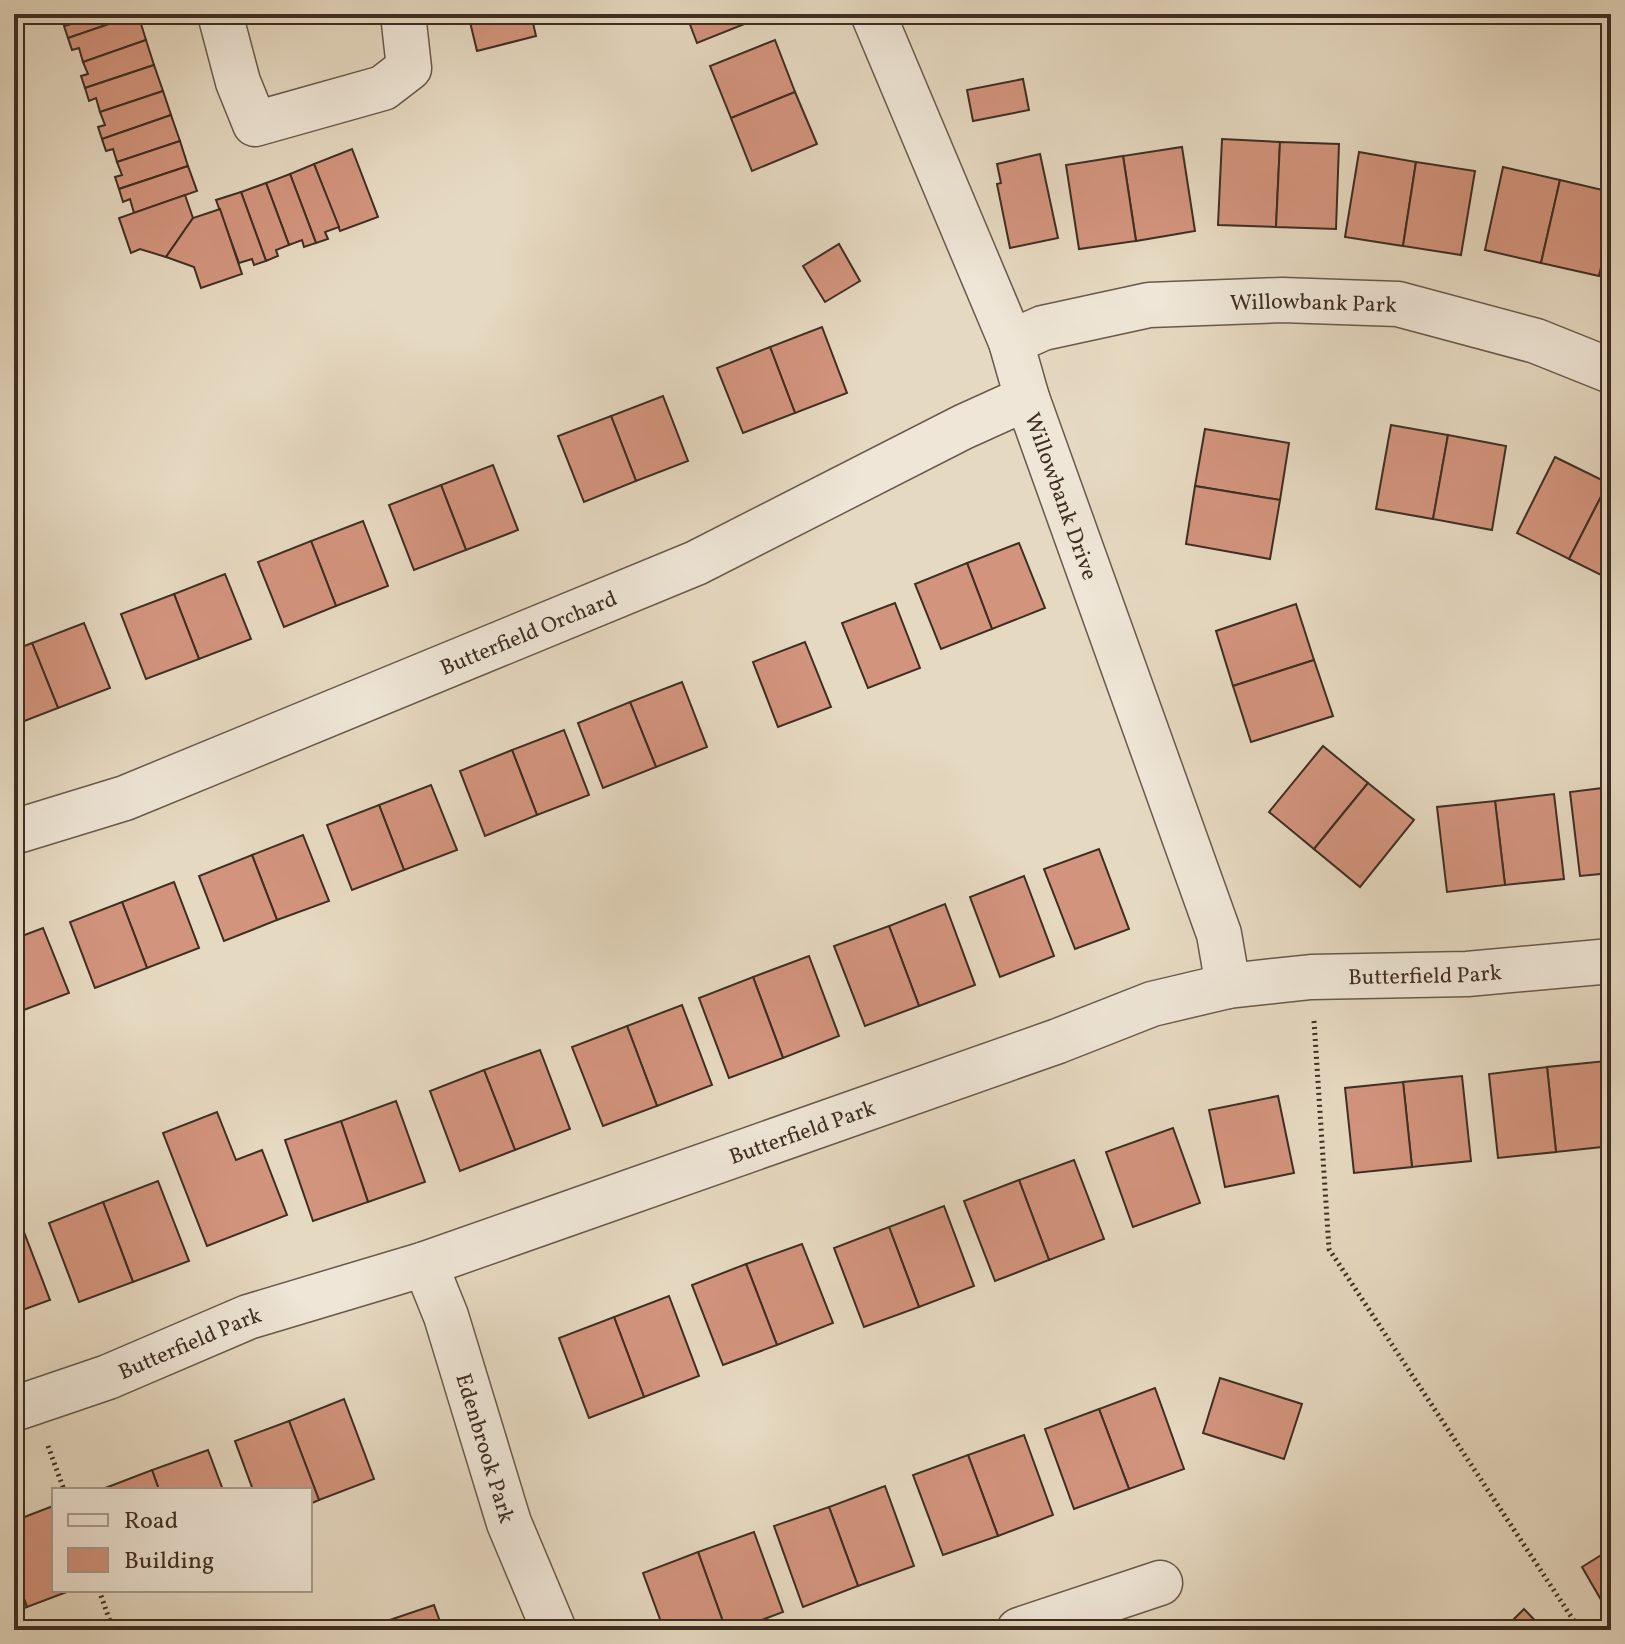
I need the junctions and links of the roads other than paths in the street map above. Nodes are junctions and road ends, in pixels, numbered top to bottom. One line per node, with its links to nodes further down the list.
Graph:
1 (220, 14): 2 (street)
2 (403, 14)
3 (873, 14): 4 (street, Willowbank Drive)
4 (1011, 342): 5 (street, Willowbank Park); 6 (street, Willowbank Drive)
5 (1611, 371)
6 (1027, 398): 7 (street, Butterfield Orchard); 9 (street, Willowbank Drive)
7 (14, 832)
8 (1611, 961): 9 (street, Butterfield Park)
9 (1228, 986): 10 (street, Butterfield Park)
10 (425, 1264): 11 (street, Butterfield Park); 13 (street, Edenbrook Park)
11 (29, 1422)
12 (1160, 1583): 14 (street)
13 (554, 1630)
14 (1019, 1630)

